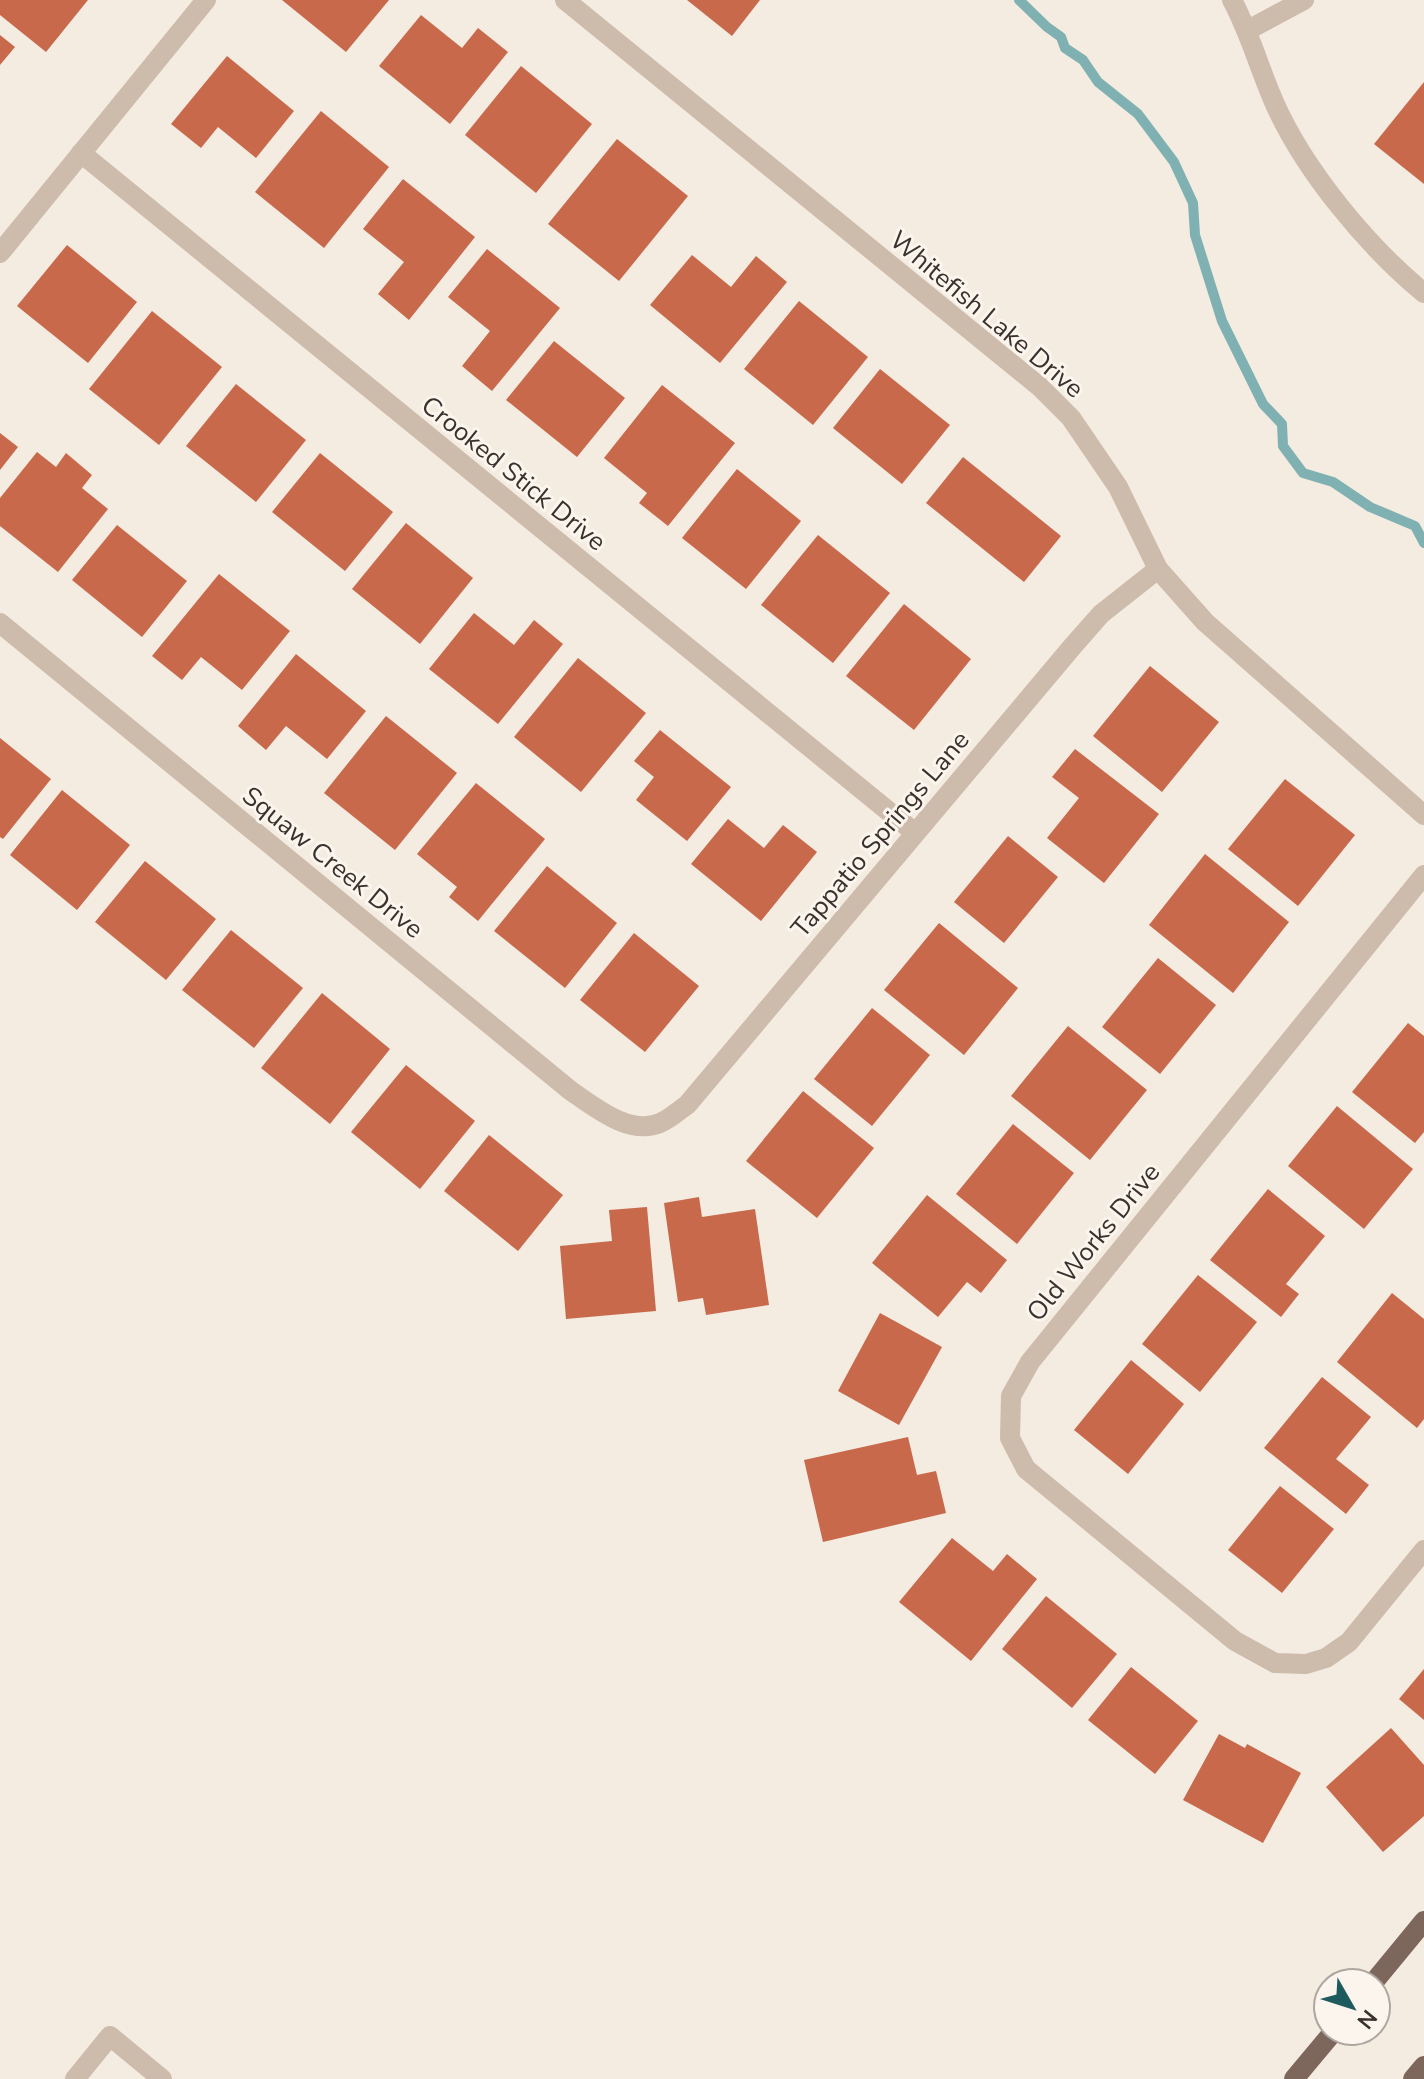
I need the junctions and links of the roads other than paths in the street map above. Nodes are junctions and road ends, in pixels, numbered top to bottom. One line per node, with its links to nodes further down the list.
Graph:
1 (206, 0): 6 (street)
2 (565, 0): 9 (street, Whitefish Lake Drive)
3 (1232, 0): 5 (street)
4 (1304, 0): 5 (street)
5 (1248, 30): 8 (street)
6 (81, 153): 7 (street); 12 (street, Crooked Stick Drive)
7 (0, 253)
8 (1424, 293)
9 (1158, 569): 11 (street, Whitefish Lake Drive); 12 (street, Tappatio Springs Lane)
10 (0, 623): 14 (street, Squaw Creek Drive)
11 (1424, 815)
12 (914, 832): 14 (street, Tappatio Springs Lane)
13 (1424, 875): 15 (street, Old Works Drive)
14 (641, 1127)
15 (1424, 1550)
16 (1424, 1921): 17 (main road)
17 (1386, 1967)
18 (1321, 2047): 22 (main road)
19 (1424, 2066): 23 (main road)
20 (75, 2079): 21 (street)
21 (162, 2079)
22 (1294, 2079)
23 (1413, 2079)

